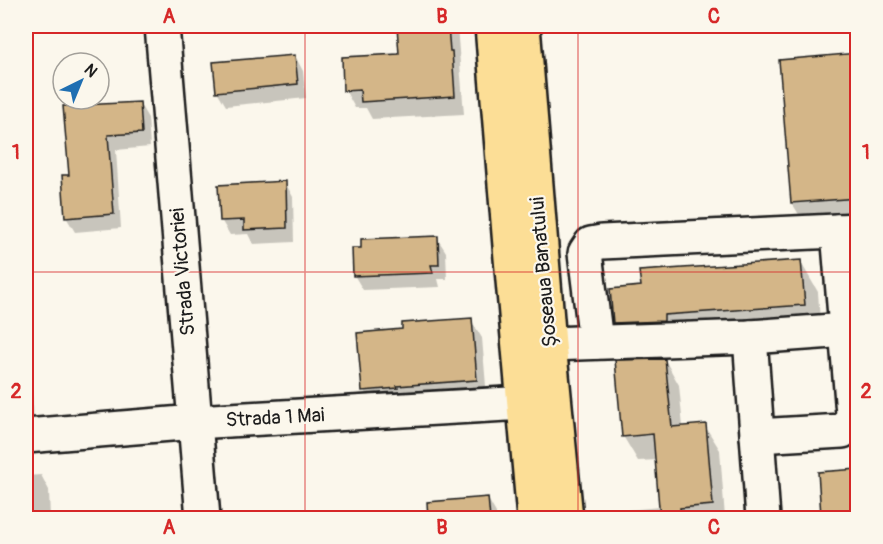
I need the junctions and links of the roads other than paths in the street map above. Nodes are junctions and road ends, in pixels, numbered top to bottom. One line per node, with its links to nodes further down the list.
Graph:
1 (162, 26): 10 (street, Strada Victoriei)
2 (492, 26): 9 (main road, Șoseaua Banatului)
3 (523, 26): 8 (main road, Șoseaua Banatului)
4 (848, 230): 5 (street); 7 (street)
5 (847, 330): 6 (street); 12 (street)
6 (750, 337): 7 (street); 12 (street)
7 (596, 342): 8 (street)
8 (549, 344): 15 (main road, Șoseaua Banatului)
9 (524, 403): 10 (street, Strada 1 Mai); 14 (main road, Șoseaua Banatului)
10 (195, 422): 11 (street, Strada 1 Mai); 13 (street, Strada Victoriei)
11 (26, 436)
12 (757, 436): 16 (street)
13 (203, 519)
14 (534, 519)
15 (566, 519)
16 (763, 519)

